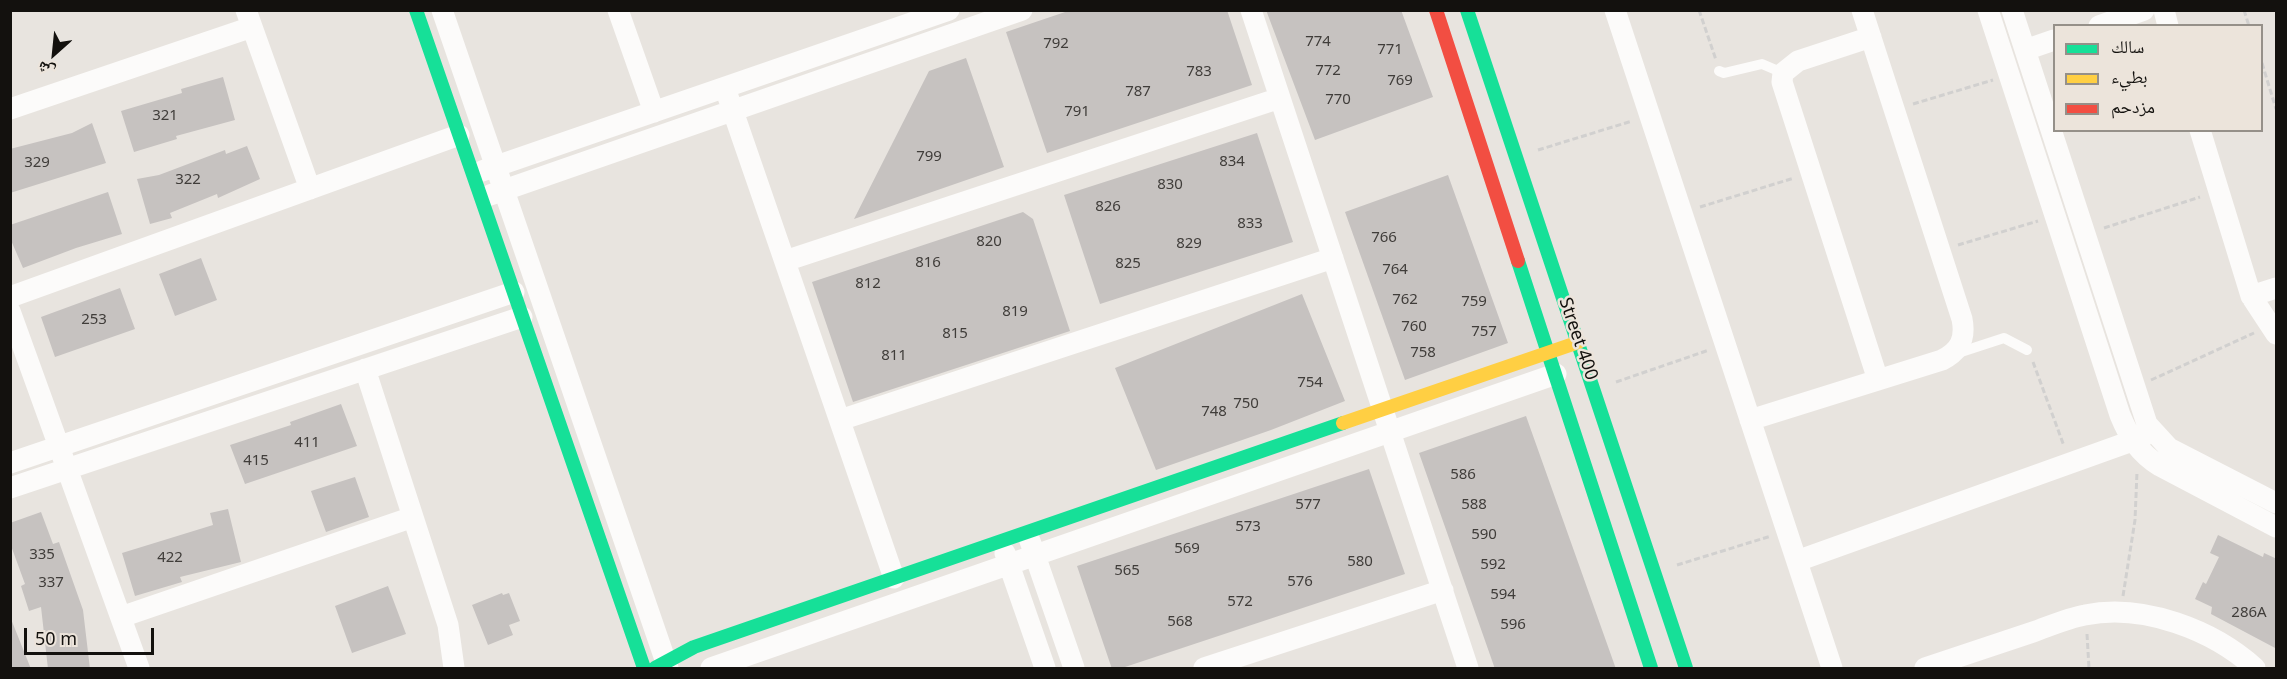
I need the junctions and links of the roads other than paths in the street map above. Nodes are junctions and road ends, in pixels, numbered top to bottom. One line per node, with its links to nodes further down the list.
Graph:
1 (416, 10): 27 (street)
2 (442, 10): 28 (street)
3 (618, 10): 25 (street)
4 (949, 10): 21 (street)
5 (1022, 10): 24 (street)
6 (1251, 10): 22 (street)
7 (1436, 10): 44 (street, Street 400)
8 (1467, 10): 42 (street, Street 400)
9 (1615, 10): 51 (street)
10 (1862, 10): 16 (street)
11 (1988, 10): 54 (street)
12 (2012, 10): 18 (street)
13 (2144, 10): 15 (street)
14 (249, 19): 23 (street); 30 (street)
15 (2105, 24)
16 (1871, 37): 20 (street); 45 (street)
17 (2053, 41): 18 (street)
18 (2025, 50): 53 (street)
19 (1719, 71): 20 (lane)
20 (1783, 73): 48 (street)
21 (725, 88): 24 (street); 25 (street)
22 (1280, 98): 33 (street); 34 (street)
23 (10, 109)
24 (733, 111): 31 (street); 34 (street)
25 (654, 112): 28 (street)
26 (2201, 132): 37 (street)
27 (459, 135): 29 (street); 30 (street)
28 (495, 167): 29 (street); 31 (street)
29 (473, 174): 32 (street)
30 (310, 189): 38 (street)
31 (503, 191): 32 (street); 72 (street)
32 (481, 198): 36 (street)
33 (1333, 258): 49 (street); 50 (street)
34 (785, 261): 50 (street)
35 (2277, 288): 37 (street)
36 (513, 292): 40 (street); 55 (street)
37 (2251, 296): 41 (street)
38 (10, 297)
39 (10, 311): 55 (street)
40 (522, 316): 46 (street); 75 (street)
41 (2273, 330)
42 (1579, 342): 44 (street); 82 (street, Street 400)
43 (2027, 350): 45 (lane)
44 (1549, 352): 47 (street, Street 400); 49 (street)
45 (1952, 355): 48 (street)
46 (365, 369): 57 (street); 60 (street)
47 (1556, 374): 52 (street); 81 (street, Street 400)
48 (1878, 380): 51 (street)
49 (1383, 410): 52 (street); 62 (street)
50 (840, 420): 67 (street)
51 (1750, 420): 65 (street)
52 (1390, 432): 64 (street); 68 (street)
53 (2152, 432): 54 (street); 59 (street)
54 (2135, 445): 61 (street); 65 (street)
55 (59, 447): 56 (street); 57 (street)
56 (10, 463)
57 (68, 470): 58 (street); 69 (street)
58 (10, 488)
59 (2277, 503)
60 (413, 517): 69 (street); 74 (street)
61 (2277, 527)
62 (1027, 532): 63 (street); 64 (street)
63 (1000, 541): 66 (street); 67 (street)
64 (1035, 555): 66 (street); 78 (street)
65 (1797, 561): 83 (street)
66 (1009, 564): 76 (street); 77 (street)
67 (894, 578): 72 (street)
68 (1443, 590): 70 (street); 80 (street)
69 (121, 617): 73 (street)
70 (1259, 660): 79 (street)
71 (1971, 661): 84 (street); 85 (street)
72 (663, 666)
73 (139, 669)
74 (454, 669)
75 (644, 669)
76 (711, 669)
77 (1045, 669)
78 (1074, 669)
79 (1204, 669)
80 (1468, 669)
81 (1651, 669)
82 (1686, 669)
83 (1832, 669)
84 (1924, 669)
85 (2255, 669)

